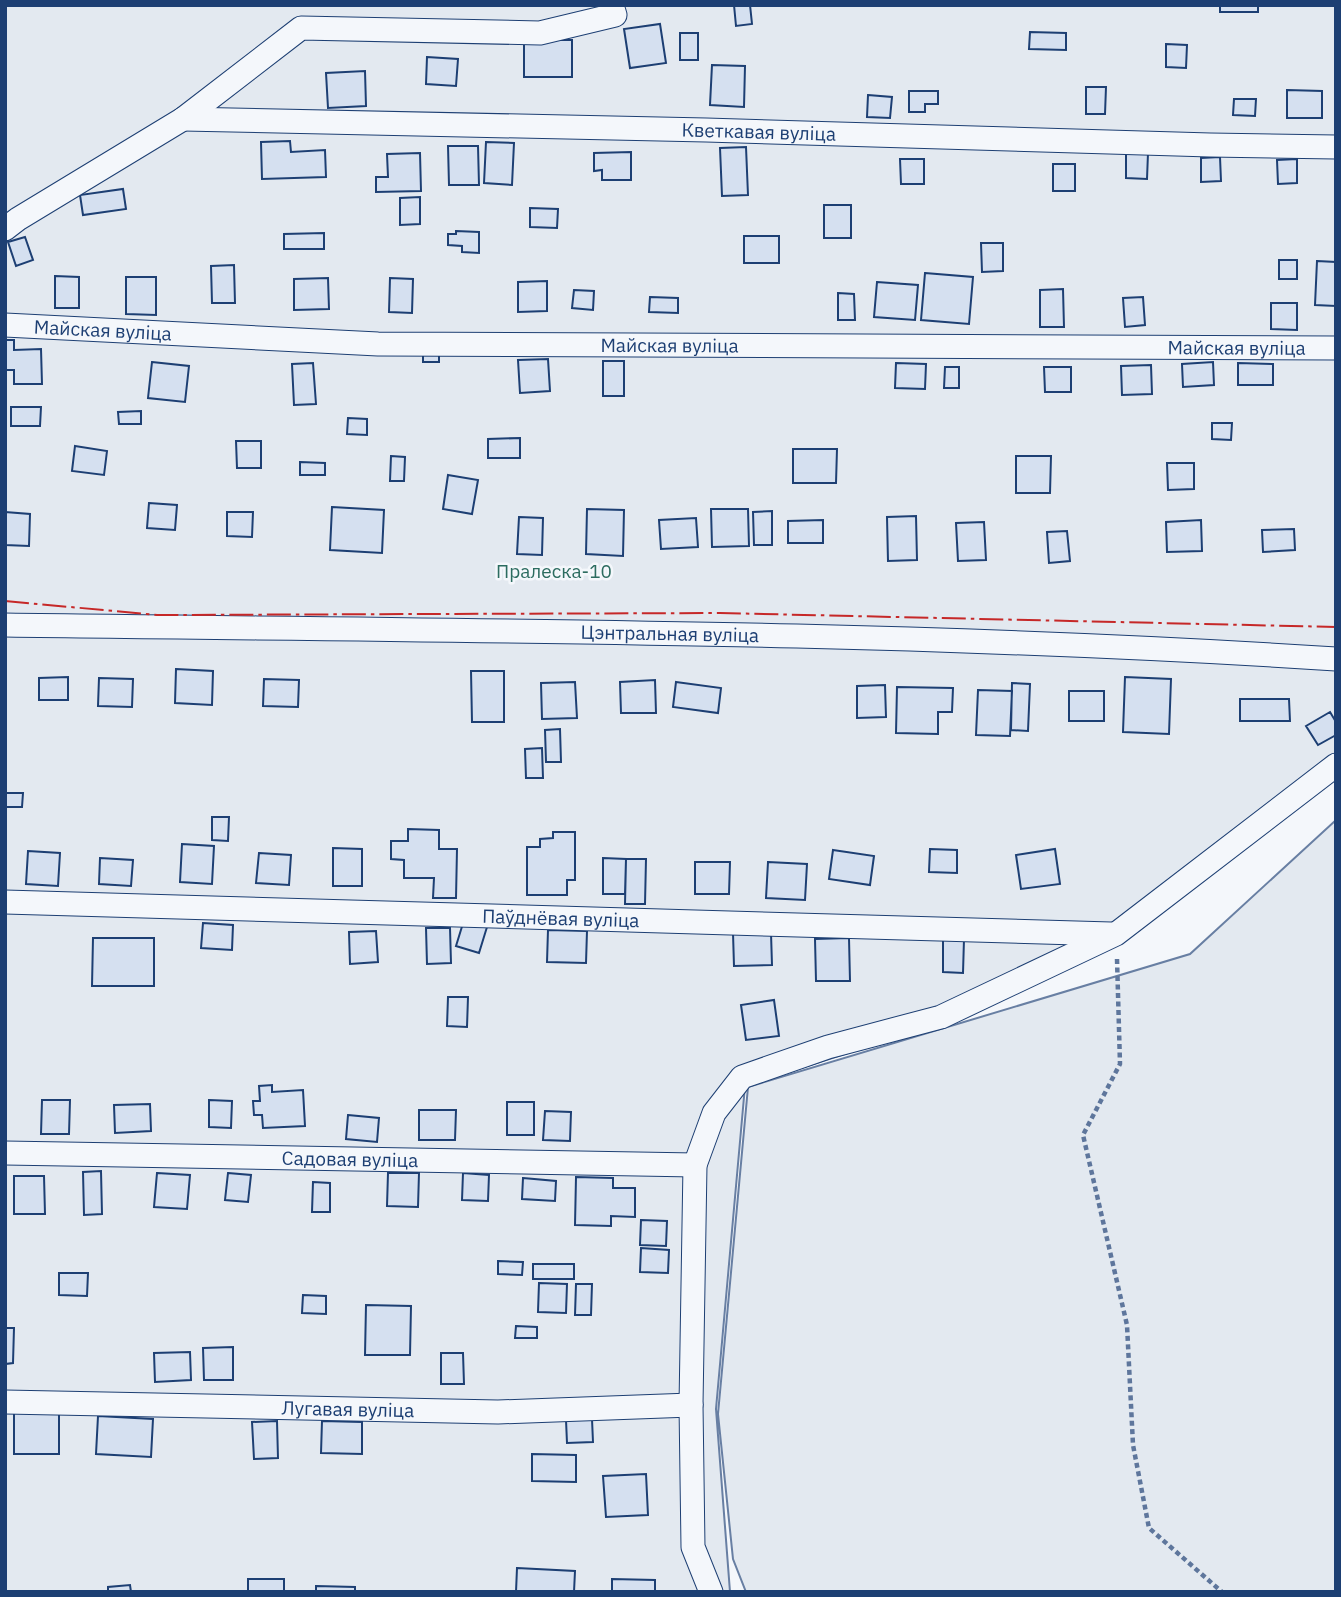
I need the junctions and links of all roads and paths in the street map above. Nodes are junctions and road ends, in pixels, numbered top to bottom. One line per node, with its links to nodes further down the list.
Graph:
1 (612, 5): 2 (street)
2 (183, 119): 3 (street, Кветкавая вуліца); 4 (street)
3 (1336, 147)
4 (5, 229)
5 (5, 325): 6 (street, Майская вуліца)
6 (1336, 348)
7 (5, 625): 8 (street, Цэнтральная вуліца)
8 (1336, 659)
9 (1336, 765): 11 (street)
10 (5, 902): 11 (street, Паўднёвая вуліца)
11 (1116, 934): 13 (street); 17 (path)
12 (5, 1153): 13 (street, Садовая вуліца)
13 (695, 1165): 15 (street)
14 (5, 1402): 15 (street, Лугавая вуліца)
15 (691, 1405): 16 (street)
16 (711, 1592)
17 (1222, 1592)

